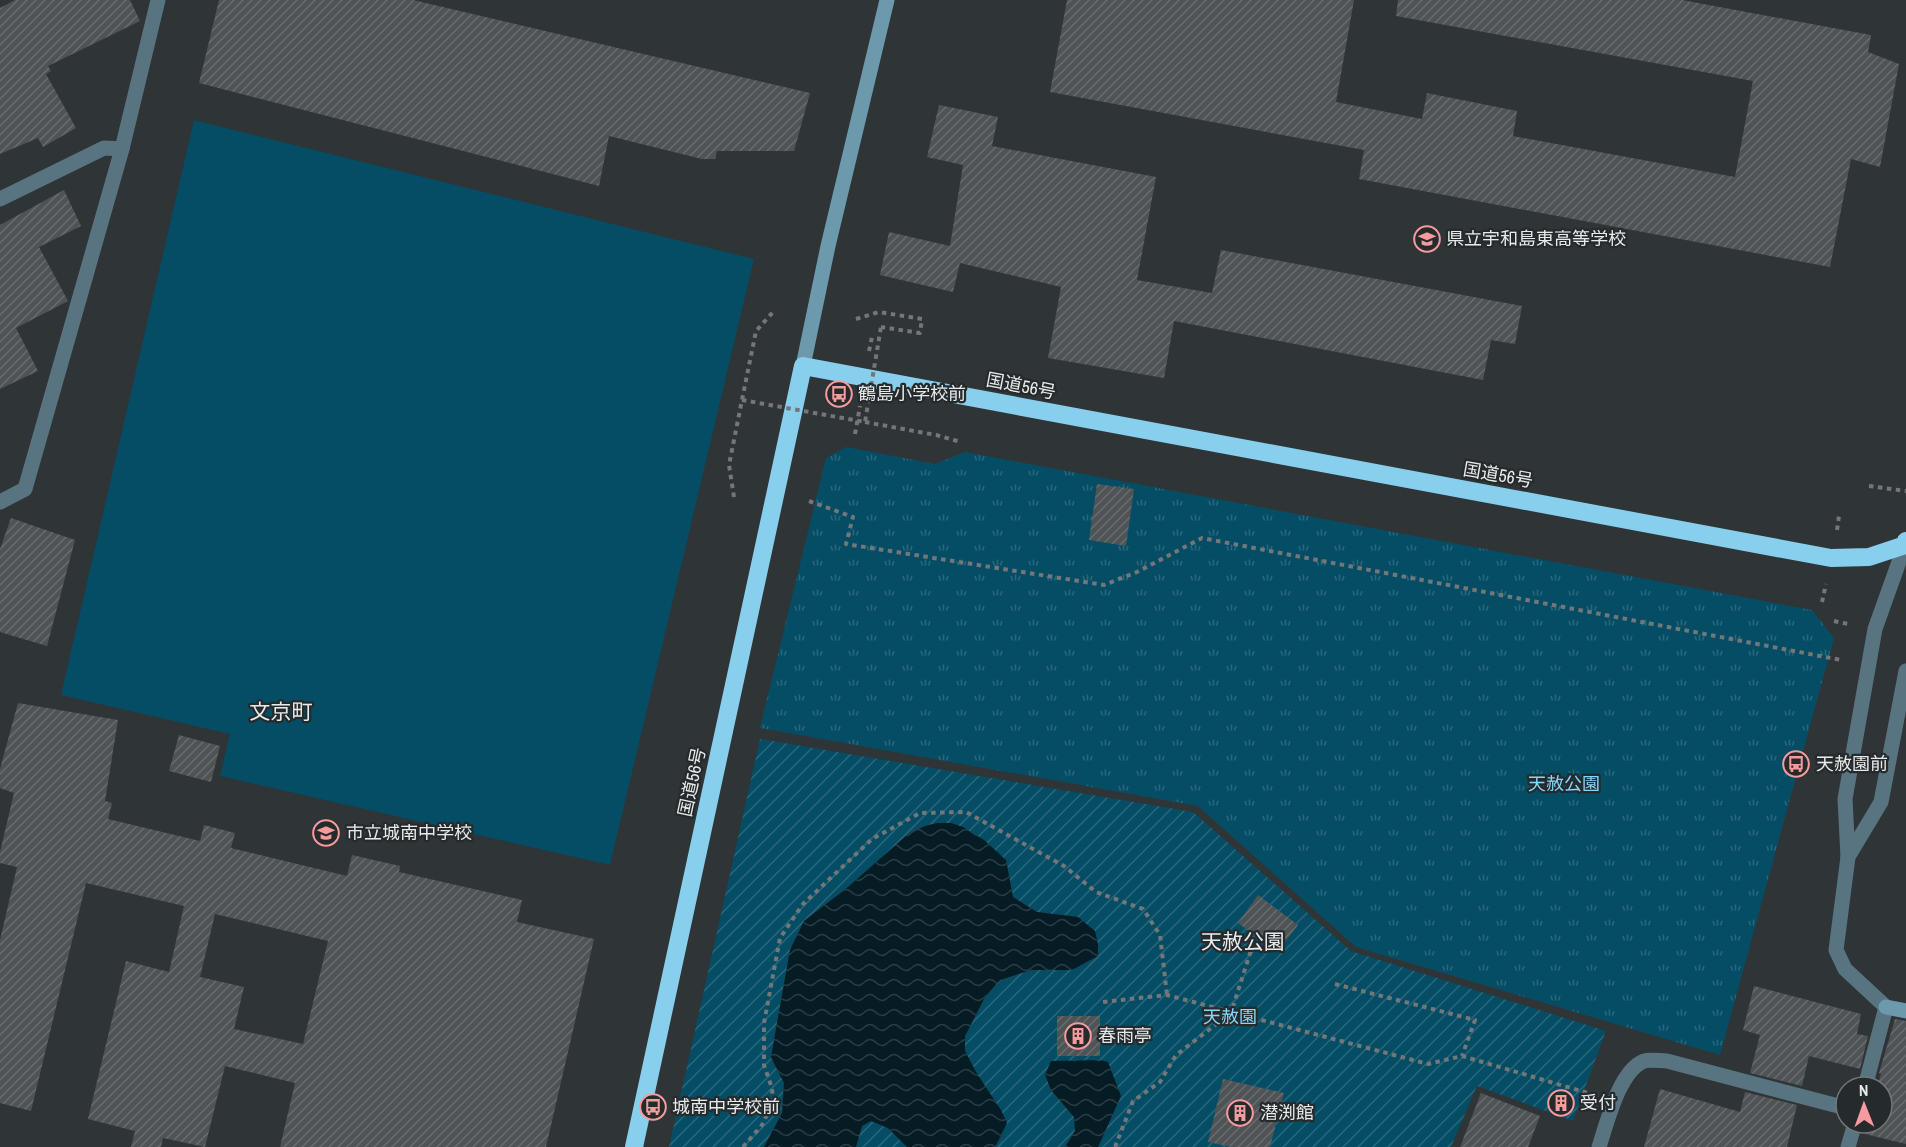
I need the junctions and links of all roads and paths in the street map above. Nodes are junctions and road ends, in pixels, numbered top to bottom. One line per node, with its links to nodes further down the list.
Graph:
1 (158, 0): 3 (street)
2 (887, 0): 7 (street)
3 (122, 148): 4 (street); 15 (street)
4 (0, 199)
5 (772, 312): 8 (path)
6 (856, 319): 9 (path, bridge)
7 (803, 366): 16 (highway, 国道56号); 32 (highway, 国道56号)
8 (742, 400): 9 (path, bridge); 13 (path)
9 (865, 422): 10 (path)
10 (961, 442)
11 (1869, 486): 12 (path)
12 (1906, 491)
13 (734, 497)
14 (809, 501): 18 (path)
15 (0, 502)
16 (1906, 544): 17 (street); 20 (street)
17 (1906, 552)
18 (1841, 660)
19 (1906, 671): 20 (street)
20 (1848, 857): 25 (street)
21 (1252, 947): 27 (path)
22 (1335, 984): 28 (path)
23 (1167, 995): 24 (path); 27 (path); 33 (path)
24 (1103, 1002)
25 (1886, 1007): 26 (street); 29 (street)
26 (1906, 1011)
27 (1231, 1013): 28 (path); 34 (path)
28 (1462, 1056): 30 (path)
29 (1868, 1075)
30 (1615, 1102): 31 (street); 35 (street)
31 (1834, 1105)
32 (634, 1147)
33 (743, 1147)
34 (1115, 1147)
35 (1599, 1147)

